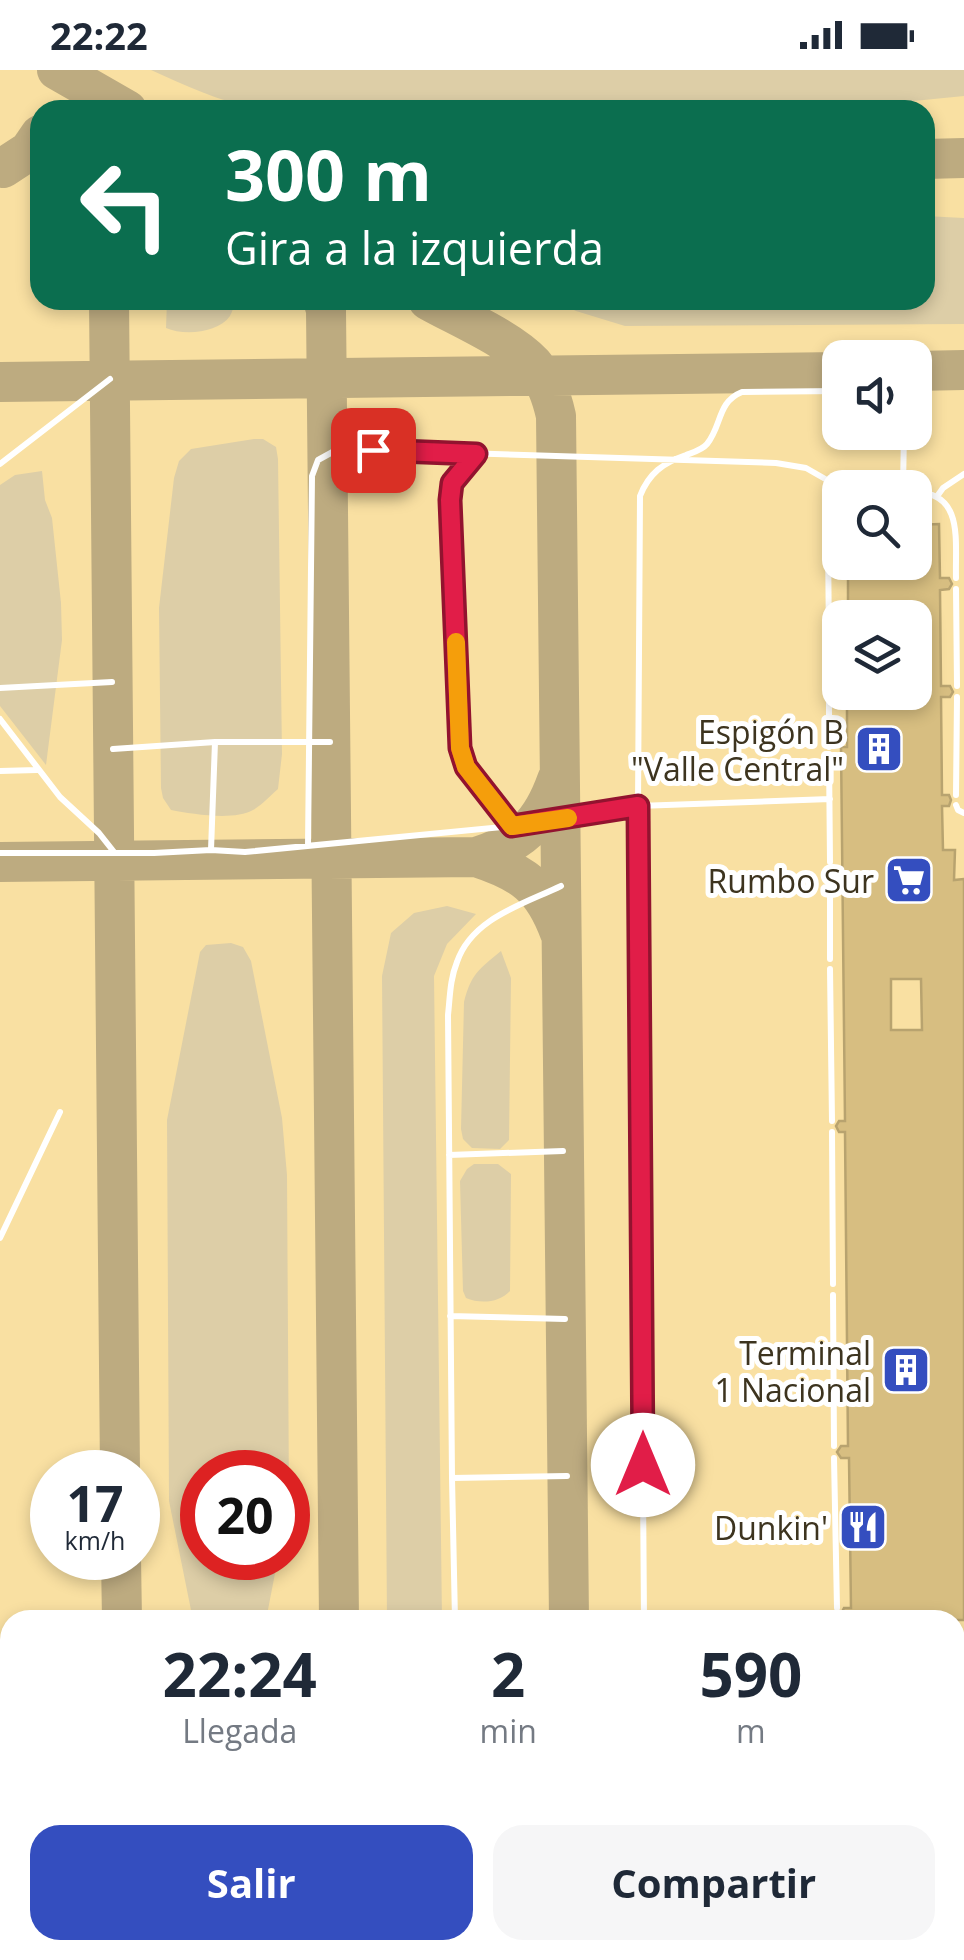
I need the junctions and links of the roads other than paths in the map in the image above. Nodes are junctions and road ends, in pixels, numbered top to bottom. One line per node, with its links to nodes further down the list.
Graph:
1 (110, 379): 5 (lane)
2 (822, 391): 4 (lane)
3 (476, 454): 4 (lane); 20 (lane); 33 (lane)
4 (670, 461): 7 (lane); 30 (lane)
5 (0, 464)
6 (964, 474): 9 (lane)
7 (822, 477)
8 (932, 494): 9 (lane)
9 (938, 495): 10 (lane)
10 (956, 578)
11 (956, 589): 13 (lane)
12 (112, 682): 14 (lane)
13 (957, 686)
14 (0, 688)
15 (957, 696): 28 (lane)
16 (829, 710): 23 (lane)
17 (0, 718): 19 (lane)
18 (0, 731): 19 (lane)
19 (10, 732): 26 (lane)
20 (310, 741): 21 (lane); 22 (lane); 34 (lane)
21 (215, 742): 24 (lane); 35 (lane)
22 (330, 742)
23 (829, 747)
24 (113, 748)
25 (829, 757): 29 (lane)
26 (38, 770): 27 (lane); 37 (lane)
27 (0, 771)
28 (956, 795)
29 (830, 799): 30 (lane); 38 (lane)
30 (638, 806): 33 (lane); 59 (lane)
31 (956, 806): 32 (lane)
32 (964, 813)
33 (512, 826): 34 (lane)
34 (308, 846): 35 (lane)
35 (212, 850): 37 (lane)
36 (0, 852): 37 (lane)
37 (114, 852)
38 (830, 862)
39 (830, 872): 41 (lane)
40 (562, 886): 47 (lane)
41 (830, 959)
42 (830, 969): 44 (lane)
43 (60, 1112): 48 (lane)
44 (832, 1121)
45 (832, 1132): 49 (lane)
46 (563, 1151): 47 (lane)
47 (449, 1155): 51 (lane)
48 (0, 1238)
49 (833, 1284)
50 (833, 1295): 53 (lane)
51 (450, 1316): 52 (lane); 56 (lane)
52 (565, 1318)
53 (834, 1446)
54 (834, 1458): 57 (lane)
55 (567, 1476): 56 (lane)
56 (452, 1478): 58 (lane)
57 (837, 1608)
58 (456, 1610)
59 (644, 1610)

